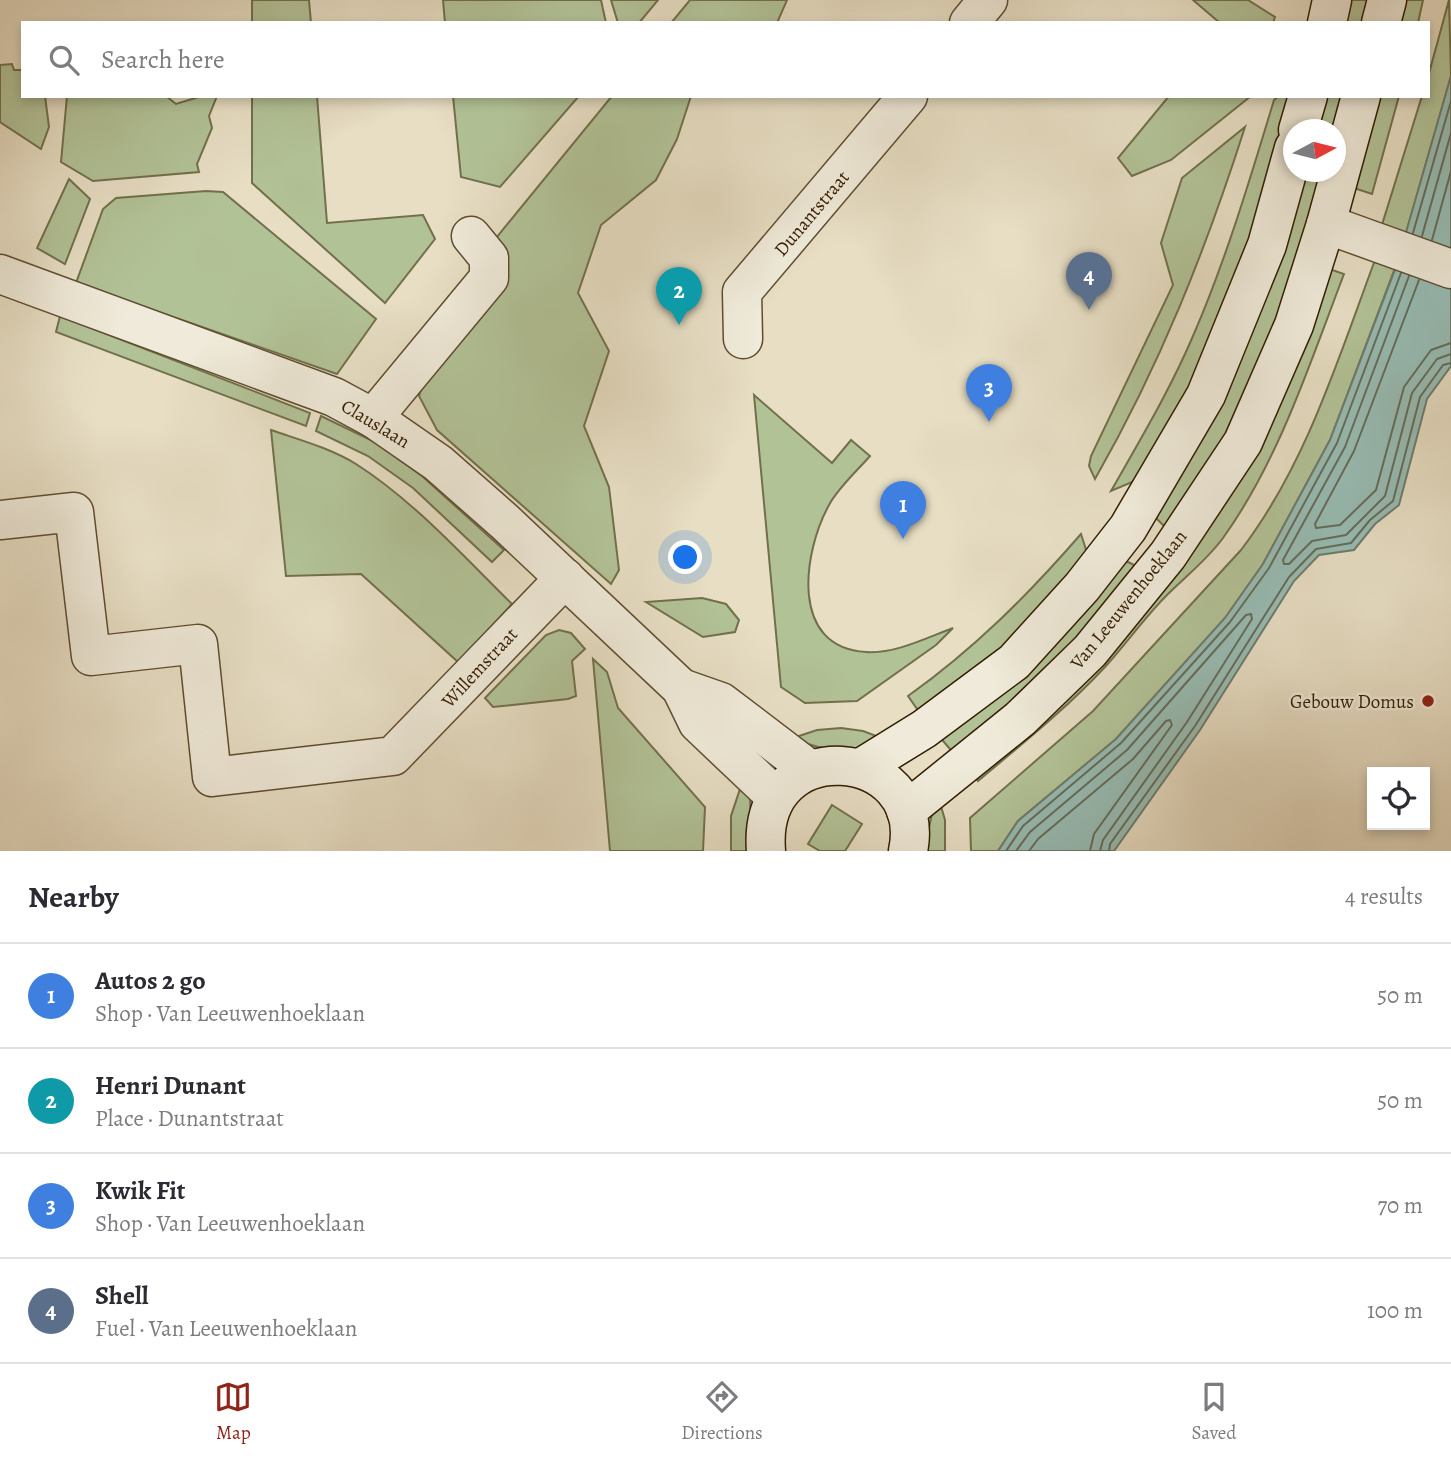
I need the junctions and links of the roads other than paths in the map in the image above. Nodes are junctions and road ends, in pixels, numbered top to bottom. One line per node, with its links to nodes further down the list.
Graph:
1 (988, 0): 4 (street)
2 (1332, 0): 5 (street)
3 (1387, 0): 6 (street)
4 (971, 21)
5 (1327, 21)
6 (1382, 21)
7 (906, 98): 16 (street, Dunantstraat)
8 (1307, 98): 10 (street)
9 (1360, 98): 12 (street, Van Leeuwenhoeklaan)
10 (1301, 119)
11 (1284, 182): 21 (street)
12 (1326, 224): 14 (street); 24 (street, Van Leeuwenhoeklaan)
13 (471, 236): 17 (street)
14 (1451, 269)
15 (2, 280): 17 (street, Clauslaan)
16 (743, 339)
17 (373, 418): 19 (street, Clauslaan)
18 (0, 520): 19 (street, Willemstraat)
19 (565, 578): 20 (street, Clauslaan)
20 (681, 688): 22 (street, Clauslaan); 23 (street, Clauslaan)
21 (861, 768): 22 (street); 24 (street)
22 (809, 769): 23 (street)
23 (776, 797): 25 (street)
24 (906, 811): 26 (street)
25 (766, 851)
26 (908, 851)

